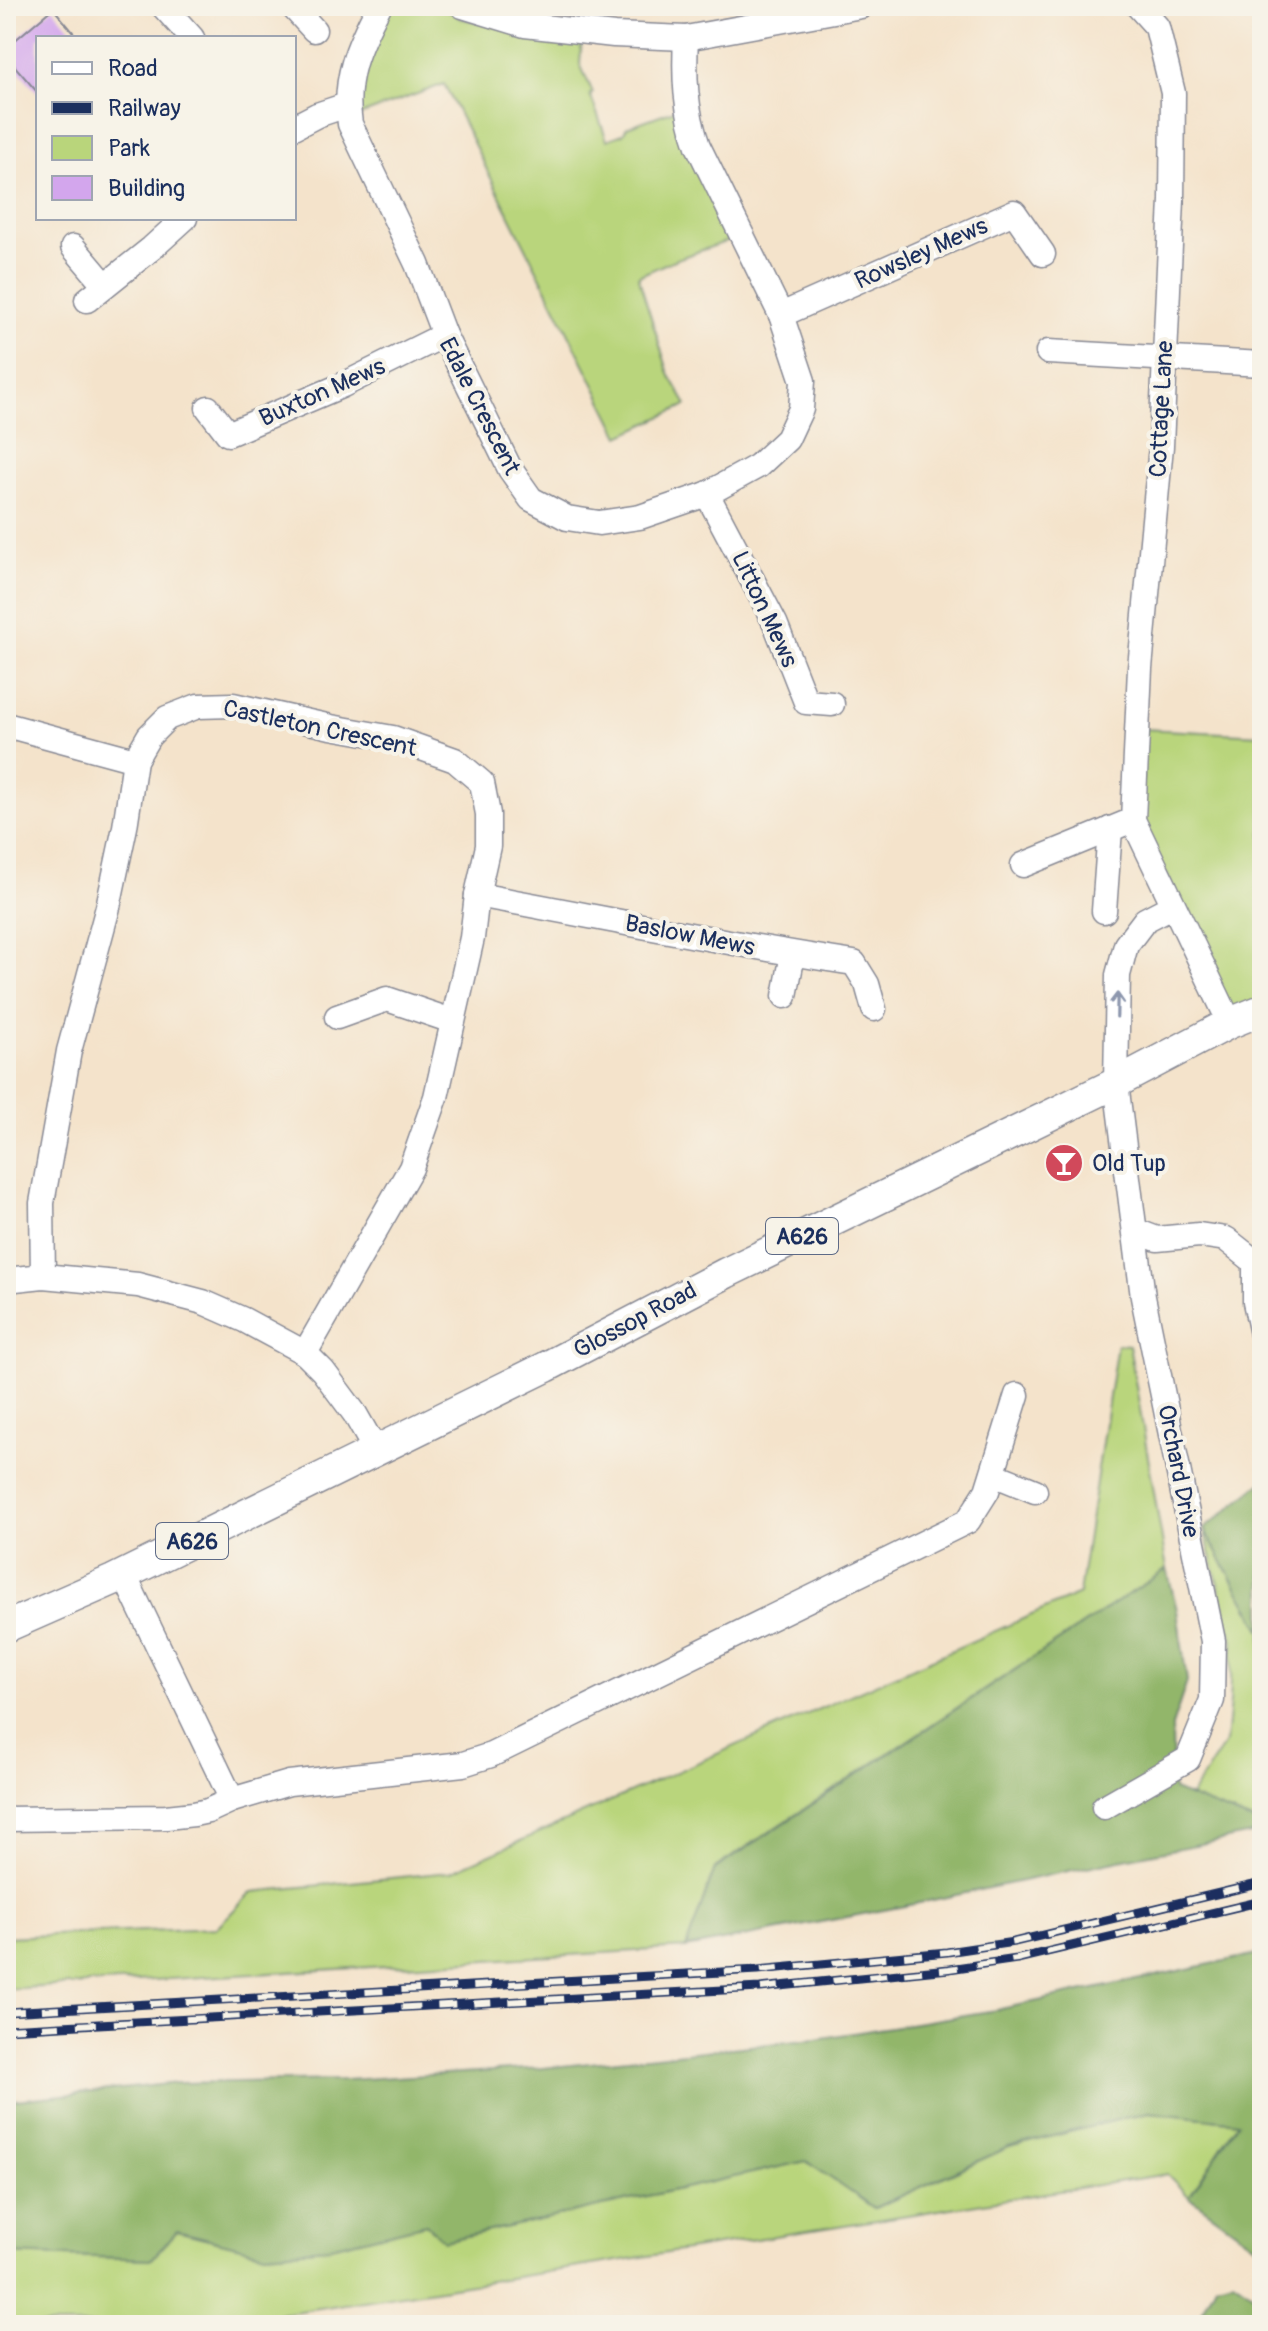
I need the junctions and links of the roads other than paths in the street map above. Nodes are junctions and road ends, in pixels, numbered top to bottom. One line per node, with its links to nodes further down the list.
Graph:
1 (163, 6): 8 (street)
2 (292, 6): 7 (street)
3 (379, 6): 10 (street, Edale Crescent)
4 (463, 6): 9 (street)
5 (861, 6): 9 (street)
6 (1138, 6): 18 (street, Cottage Lane)
7 (314, 30)
8 (190, 36)
9 (686, 38): 15 (street, Edale Crescent)
10 (347, 105): 11 (street); 16 (street, Edale Crescent)
11 (296, 126)
12 (183, 220): 13 (street)
13 (73, 247)
14 (1043, 254): 15 (street, Rowsley Mews)
15 (781, 315): 21 (street, Edale Crescent)
16 (444, 335): 20 (street, Buxton Mews); 21 (street, Edale Crescent)
17 (1048, 352): 18 (street)
18 (1164, 359): 19 (street); 25 (street, Cottage Lane)
19 (1262, 364)
20 (208, 408)
21 (707, 494): 22 (street, Litton Mews)
22 (832, 704)
23 (6, 725): 24 (street)
24 (135, 760): 27 (street, Castleton Crescent); 40 (street, Castleton Crescent)
25 (1121, 825): 26 (street); 28 (street, Cottage Lane); 29 (street, Cottage Lane)
26 (1023, 865)
27 (477, 895): 30 (street, Baslow Mews); 35 (street, Castleton Crescent)
28 (1172, 906): 36 (street, Cottage Lane); 37 (street, one-way to 28)
29 (1104, 911)
30 (793, 954): 31 (street); 32 (street, Baslow Mews)
31 (785, 996)
32 (874, 1009)
33 (1262, 1010): 36 (main road, Glossop Road / A626)
34 (337, 1017): 35 (street)
35 (452, 1021): 43 (street, Castleton Crescent)
36 (1230, 1023): 37 (main road, Glossop Road / A626)
37 (1116, 1083): 38 (street, Orchard Drive); 45 (main road, Glossop Road / A626)
38 (1136, 1231): 39 (street); 51 (street, Orchard Drive)
39 (1258, 1261): 42 (street)
40 (43, 1276): 41 (street); 43 (street)
41 (6, 1280)
42 (1262, 1334)
43 (305, 1353): 45 (street)
44 (1017, 1395): 46 (street)
45 (376, 1451): 48 (main road, Glossop Road / A626)
46 (993, 1474): 47 (street); 50 (street)
47 (1035, 1491)
48 (124, 1575): 49 (main road, Glossop Road / A626); 50 (street)
49 (6, 1627)
50 (232, 1800): 52 (street)
51 (1104, 1807)
52 (6, 1819)

